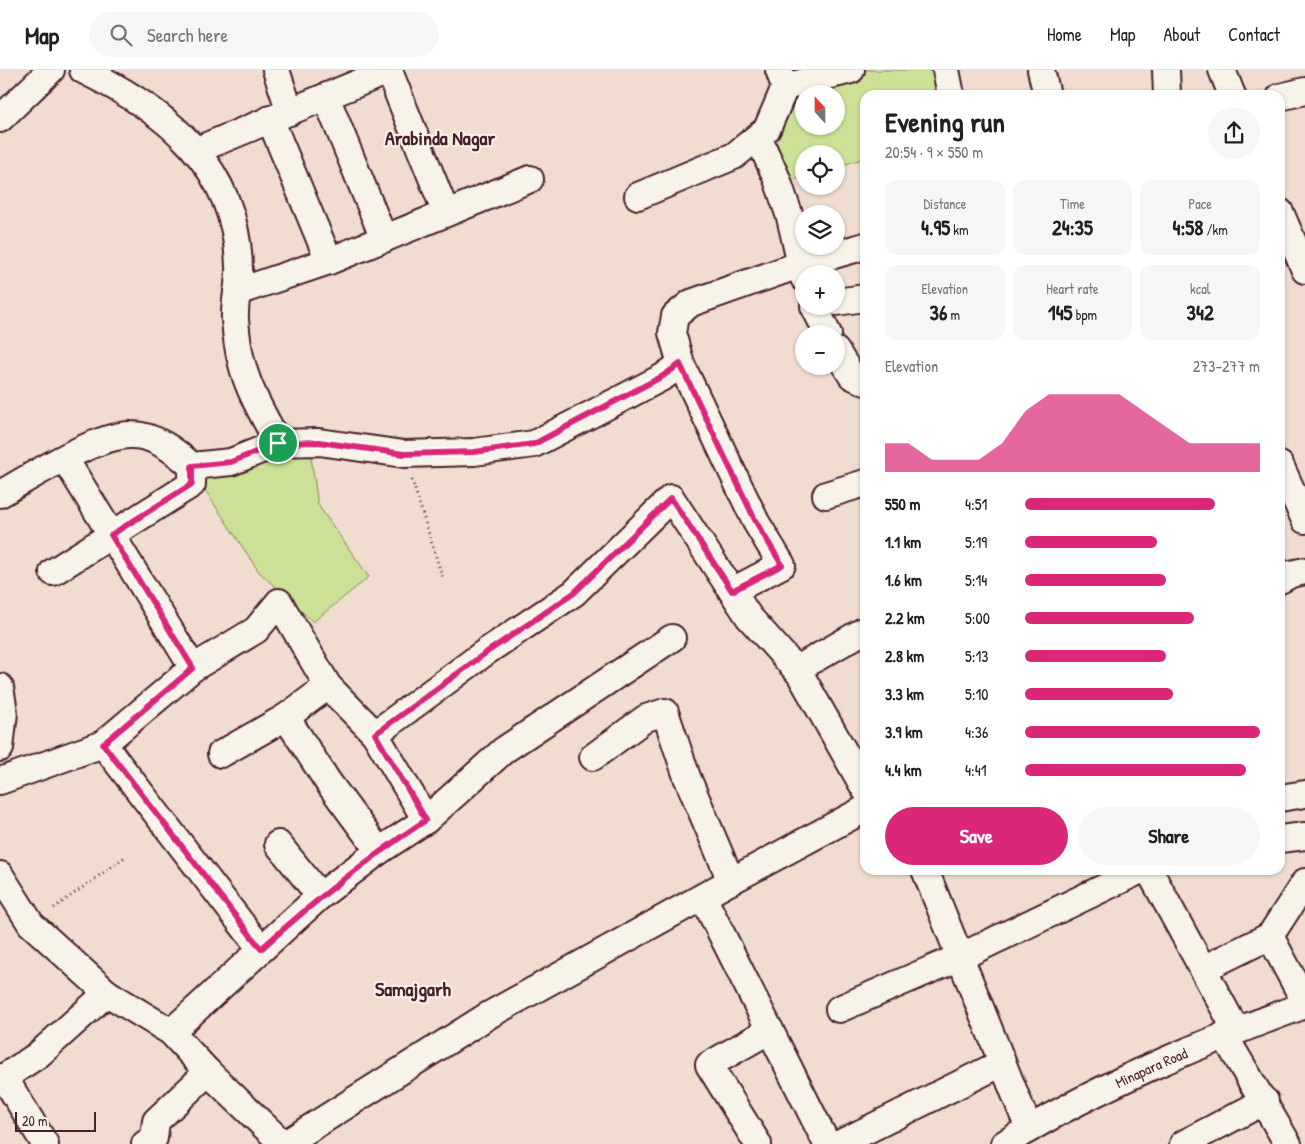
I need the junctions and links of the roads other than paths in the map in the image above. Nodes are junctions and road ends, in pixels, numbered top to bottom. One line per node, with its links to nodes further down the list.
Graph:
1 (50, 70): 18 (street)
2 (84, 70): 21 (street)
3 (276, 70): 19 (street)
4 (389, 70): 17 (street); 24 (street)
5 (851, 70): 10 (street)
6 (946, 70): 11 (street)
7 (1041, 70): 12 (street)
8 (1166, 70): 13 (street)
9 (1222, 70): 14 (street)
10 (782, 79): 20 (street)
11 (950, 90)
12 (1046, 90)
13 (1167, 90)
14 (1230, 90)
15 (1305, 91): 16 (street)
16 (1285, 96)
17 (326, 97): 19 (street); 26 (street)
18 (1, 116)
19 (280, 116): 21 (street); 29 (street)
20 (758, 137): 23 (street); 30 (street)
21 (197, 150): 33 (street)
22 (530, 179): 24 (street)
23 (638, 196)
24 (446, 213): 26 (street)
25 (1285, 222): 28 (street)
26 (384, 239): 29 (street)
27 (860, 248): 31 (street)
28 (1302, 258)
29 (329, 261): 33 (street)
30 (800, 265)
31 (819, 265)
32 (795, 274): 36 (street)
33 (237, 292): 39 (street)
34 (860, 299): 35 (street)
35 (845, 301)
36 (680, 364): 39 (street); 51 (street)
37 (845, 365): 38 (street)
38 (860, 380)
39 (278, 443): 41 (street)
40 (66, 459): 41 (street); 44 (street); 47 (street)
41 (192, 466): 47 (street)
42 (1285, 476): 46 (street)
43 (860, 485): 45 (street)
44 (0, 494)
45 (826, 495)
46 (1305, 520)
47 (111, 535): 48 (street); 54 (street)
48 (53, 572)
49 (1305, 572): 50 (street)
50 (1285, 577)
51 (732, 591): 55 (street); 59 (street)
52 (860, 633): 55 (street)
53 (672, 638): 69 (street)
54 (193, 668): 56 (street); 60 (street)
55 (800, 674): 64 (street)
56 (328, 686): 58 (street); 59 (street)
57 (0, 687): 61 (street)
58 (286, 717): 62 (street); 73 (street)
59 (375, 734): 69 (street)
60 (103, 744): 65 (street); 83 (street)
61 (0, 748)
62 (221, 754)
63 (593, 757): 78 (street)
64 (860, 780)
65 (0, 781)
66 (1305, 794): 67 (street)
67 (1285, 797)
68 (860, 813): 78 (street)
69 (426, 820): 73 (street)
70 (1305, 836): 71 (street)
71 (1285, 838)
72 (278, 844): 80 (street)
73 (379, 851): 80 (street)
74 (0, 875): 86 (street)
75 (927, 875): 84 (street)
76 (1131, 875): 84 (street)
77 (1152, 875): 85 (street)
78 (731, 881): 81 (street)
79 (1305, 882): 82 (street)
80 (320, 896): 83 (street)
81 (703, 897): 89 (street); 100 (street)
82 (1270, 936): 85 (street); 87 (street)
83 (261, 949): 90 (street)
84 (960, 957): 88 (street); 92 (street)
85 (1203, 969): 91 (street)
86 (107, 993): 90 (street); 94 (street)
87 (1305, 1003): 91 (street, Minapara Road)
88 (838, 1009)
89 (770, 1030): 101 (street); 102 (street)
90 (171, 1032): 93 (street)
91 (1230, 1033): 95 (street); 96 (street, Minapara Road)
92 (1002, 1062): 96 (street); 103 (street)
93 (208, 1072): 99 (street); 100 (street)
94 (2, 1078): 98 (street)
95 (1265, 1101): 97 (street); 105 (street)
96 (1029, 1129): 104 (street, Minapara Road)
97 (1197, 1141)
98 (45, 1144)
99 (145, 1144)
100 (284, 1144)
101 (758, 1144)
102 (827, 1144)
103 (839, 1144)
104 (1004, 1144)
105 (1288, 1144)

